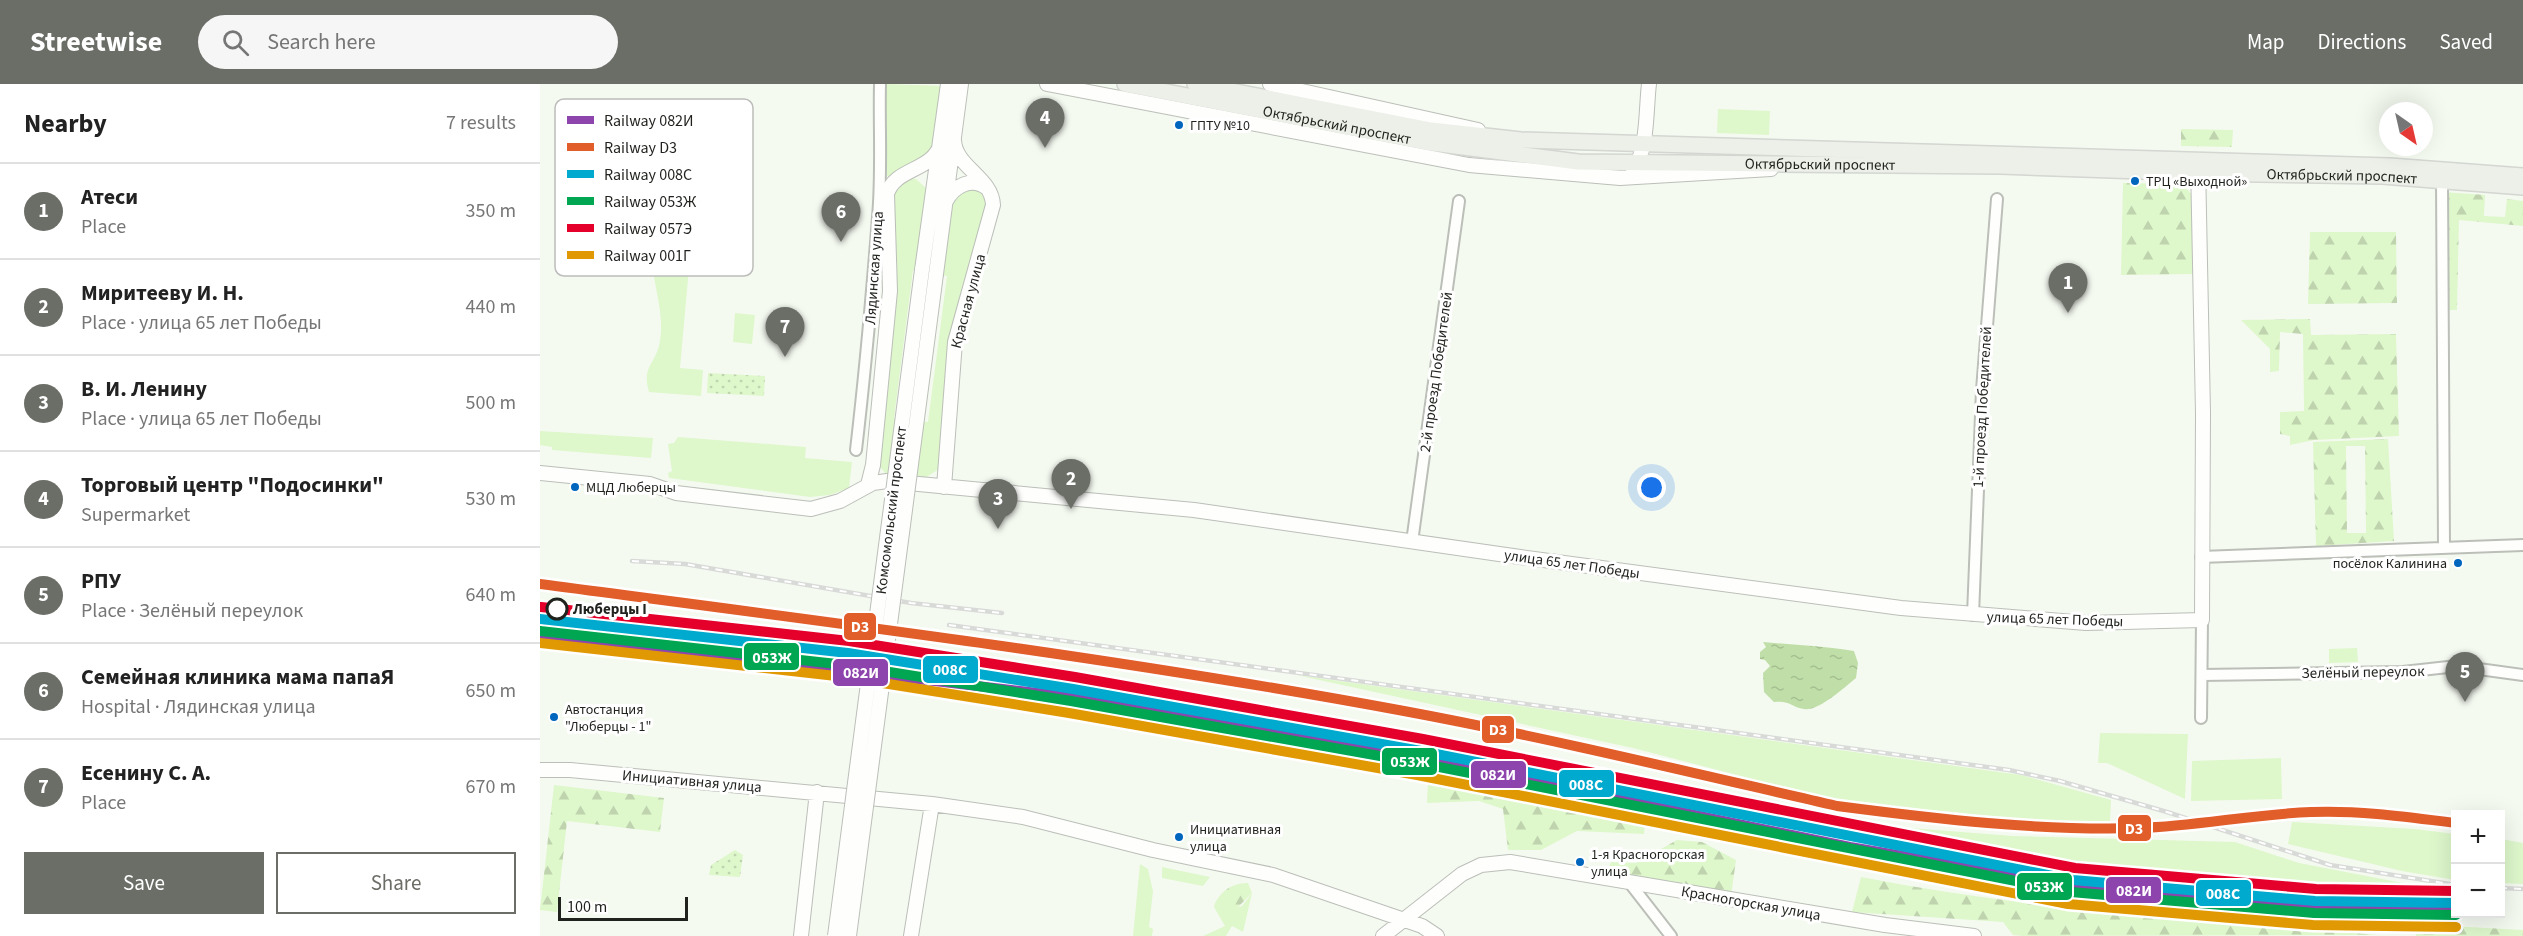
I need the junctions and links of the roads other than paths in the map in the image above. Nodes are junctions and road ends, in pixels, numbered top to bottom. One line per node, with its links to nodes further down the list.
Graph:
1 (880, 84): 25 (street, Лядинская улица)
2 (948, 84): 10 (main road, Комсомольский проспект)
3 (961, 84): 10 (main road, Комсомольский проспект)
4 (1047, 84): 17 (main road)
5 (1125, 84): 12 (main road, Октябрьский проспект)
6 (1195, 84): 9 (main road, Октябрьский проспект)
7 (1270, 84): 9 (main road)
8 (1649, 84): 11 (main road)
9 (1521, 140): 11 (main road, Октябрьский проспект)
10 (947, 142): 15 (main road); 20 (main road); 22 (main road, Комсомольский проспект)
11 (1643, 145): 12 (main road); 14 (main road, Октябрьский проспект)
12 (1639, 163): 13 (main road, Октябрьский проспект); 17 (main road)
13 (1833, 163): 14 (main road, Октябрьский проспект); 17 (main road)
14 (2198, 167): 16 (main road, Октябрьский проспект); 18 (main road, Октябрьский проспект); 32 (main road)
15 (905, 174): 22 (main road); 27 (main road, Лядинская улица)
16 (2523, 176)
17 (1620, 178)
18 (2442, 180): 19 (main road, Октябрьский проспект); 31 (street)
19 (2523, 187)
20 (988, 189): 22 (main road); 28 (main road, Красная улица)
21 (1997, 200): 33 (street, 1-й проезд Победителей)
22 (940, 201): 24 (main road, Комсомольский проспект)
23 (1459, 201): 29 (street, 2-й проезд Победителей)
24 (929, 272): 45 (main road, Комсомольский проспект, bridge); 46 (main road, Комсомольский проспект, bridge)
25 (856, 450)
26 (540, 473): 27 (main road)
27 (868, 485): 28 (main road, улица 65 лет Победы)
28 (944, 487): 29 (main road, улица 65 лет Победы)
29 (1412, 542): 33 (main road, улица 65 лет Победы)
30 (2523, 545): 31 (street)
31 (2444, 548): 32 (street)
32 (2201, 557): 34 (main road)
33 (1973, 615): 34 (main road, улица 65 лет Победы)
34 (2202, 620): 35 (street)
35 (2202, 675): 36 (street, Зелёный переулок); 37 (street)
36 (2523, 675)
37 (2201, 718)
38 (540, 770): 39 (main road, Инициативная улица)
39 (817, 792): 40 (main road, Инициативная улица); 44 (main road)
40 (932, 804): 42 (main road, Инициативная улица); 47 (main road)
41 (1629, 882): 42 (main road, Красногорская улица); 43 (main road, Красногорская улица); 50 (street)
42 (1403, 920): 48 (main road, Красногорская улица); 49 (main road, Инициативная улица)
43 (1884, 931): 51 (main road, Красногорская улица)
44 (801, 936)
45 (835, 936)
46 (849, 936)
47 (911, 936)
48 (1383, 936)
49 (1437, 936)
50 (1671, 936)
51 (1974, 936)

